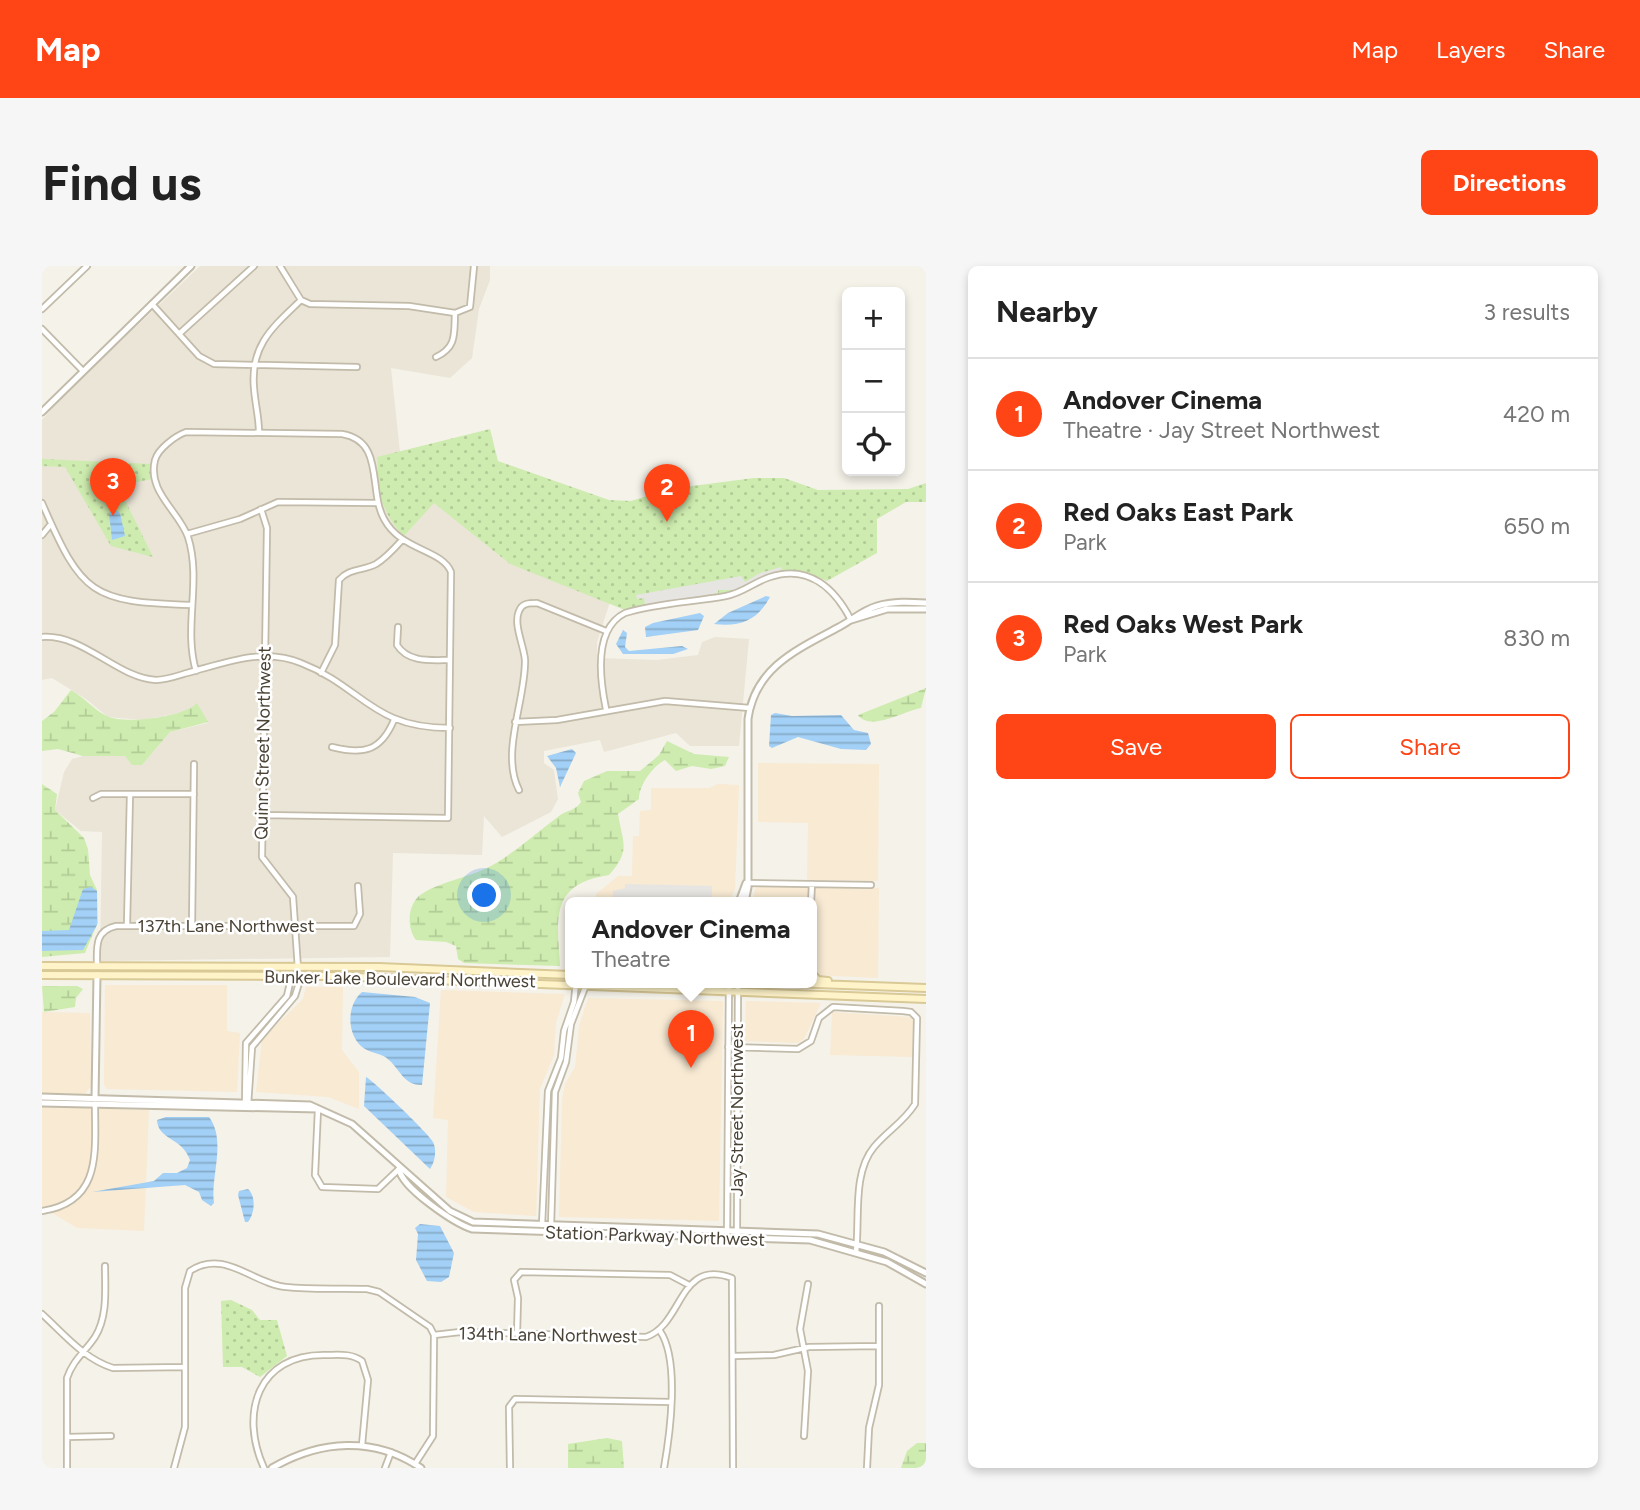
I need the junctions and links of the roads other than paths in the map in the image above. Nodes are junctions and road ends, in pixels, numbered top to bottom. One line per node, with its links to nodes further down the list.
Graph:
1 (87, 266): 8 (street)
2 (191, 266): 7 (street)
3 (254, 266): 11 (street)
4 (280, 266): 6 (street)
5 (474, 266): 9 (street)
6 (301, 300): 9 (street); 13 (street)
7 (152, 304): 11 (street); 15 (street)
8 (42, 309)
9 (455, 313): 12 (street)
10 (42, 329): 15 (street)
11 (179, 334): 13 (street)
12 (436, 357)
13 (256, 365): 14 (street); 17 (street)
14 (358, 367)
15 (82, 370): 16 (street)
16 (42, 412)
17 (259, 432): 19 (street); 22 (street)
18 (42, 503): 21 (street)
19 (377, 503): 20 (street); 24 (street)
20 (261, 509): 22 (street); 32 (street, Quinn Street Northwest)
21 (51, 524): 23 (street); 26 (street)
22 (187, 534): 26 (street)
23 (42, 535)
24 (402, 540): 33 (street); 35 (street)
25 (926, 603): 28 (street)
26 (192, 605): 34 (street)
27 (926, 608): 28 (street)
28 (851, 620): 30 (street); 36 (street)
29 (398, 627): 33 (street)
30 (606, 631): 37 (street); 39 (street)
31 (42, 637): 34 (street)
32 (265, 656): 34 (street); 35 (street); 47 (street, Quinn Street Northwest)
33 (450, 660): 40 (street)
34 (196, 671)
35 (321, 673): 38 (street)
36 (750, 708): 37 (street); 48 (street)
37 (606, 709): 39 (street)
38 (394, 720): 40 (street); 41 (street)
39 (515, 722): 43 (street)
40 (450, 728): 47 (street)
41 (332, 747)
42 (194, 764): 45 (street)
43 (519, 790)
44 (130, 793): 45 (street); 46 (street); 55 (street)
45 (194, 794): 56 (street)
46 (93, 797)
47 (263, 815): 57 (street, Quinn Street Northwest)
48 (746, 883): 49 (street); 52 (street); 53 (street)
49 (812, 884): 50 (street); 54 (street)
50 (871, 885)
51 (358, 886): 57 (street, 137th Lane Northwest)
52 (741, 897)
53 (745, 897)
54 (811, 897)
55 (127, 925): 56 (street, 137th Lane Northwest); 59 (street, 137th Lane Northwest)
56 (192, 926): 57 (street, 137th Lane Northwest)
57 (296, 926): 60 (street, Quinn Street Northwest)
58 (42, 966): 59 (main road, Bunker Lake Boulevard Northwest)
59 (97, 966): 60 (main road, Bunker Lake Boulevard Northwest)
60 (296, 967): 63 (main road, Bunker Lake Boulevard Northwest); 64 (street, Quinn Street Northwest)
61 (42, 975): 62 (main road, Bunker Lake Boulevard Northwest)
62 (97, 975): 64 (main road, Bunker Lake Boulevard Northwest); 79 (street)
63 (565, 975)
64 (295, 976): 66 (main road, Bunker Lake Boulevard Northwest); 80 (street, Quinn Street Northwest)
65 (817, 979): 68 (main road)
66 (565, 983)
67 (817, 984): 68 (main road)
68 (858, 985): 74 (main road)
69 (575, 988): 87 (street)
70 (585, 988): 88 (street)
71 (729, 988): 76 (street, Jay Street Northwest)
72 (738, 988): 77 (street, Jay Street Northwest)
73 (767, 988): 75 (main road, Bunker Lake Boulevard Northwest)
74 (926, 988)
75 (926, 999)
76 (728, 1047): 77 (street); 89 (street, Jay Street Northwest)
77 (738, 1047): 90 (street, Jay Street Northwest); 93 (street)
78 (42, 1097): 79 (street, Station Parkway Northwest)
79 (96, 1098): 80 (street, Station Parkway Northwest); 82 (street)
80 (246, 1101): 83 (street, Quinn Street Northwest); 84 (street, Station Parkway Northwest)
81 (42, 1103): 82 (street, Station Parkway Northwest)
82 (95, 1105): 83 (street, Station Parkway Northwest); 86 (street)
83 (247, 1109): 84 (street, Station Parkway Northwest)
84 (318, 1109): 85 (street, Station Parkway Northwest); 85 (street)
85 (399, 1169): 87 (street, Station Parkway Northwest)
86 (42, 1211)
87 (542, 1228): 88 (street, Station Parkway Northwest)
88 (551, 1229): 89 (street, Station Parkway Northwest); 91 (street, Station Parkway Northwest)
89 (727, 1230): 90 (street, Station Parkway Northwest); 91 (street, Jay Street Northwest)
90 (737, 1230): 92 (street, Jay Street Northwest); 93 (street, Station Parkway Northwest)
91 (726, 1238): 92 (street, Station Parkway Northwest)
92 (737, 1239): 94 (street, Station Parkway Northwest)
93 (857, 1244): 94 (street); 96 (street, Station Parkway Northwest)
94 (856, 1252): 99 (street, Station Parkway Northwest)
95 (105, 1266): 107 (street)
96 (926, 1273)
97 (689, 1284): 102 (street); 103 (street); 108 (street)
98 (808, 1284): 106 (street)
99 (926, 1284)
100 (878, 1306): 105 (street)
101 (42, 1314): 107 (street)
102 (660, 1331): 103 (street, 134th Lane Northwest); 110 (street)
103 (517, 1334): 104 (street, 134th Lane Northwest)
104 (434, 1335): 109 (street); 116 (street)
105 (878, 1346): 106 (street); 126 (street)
106 (803, 1349): 108 (street); 111 (street)
107 (82, 1351): 109 (street); 112 (street)
108 (734, 1356): 125 (street)
109 (185, 1367): 118 (street)
110 (671, 1402): 123 (street); 124 (street)
111 (804, 1436)
112 (67, 1437): 113 (street); 117 (street)
113 (111, 1437)
114 (362, 1445): 115 (street); 119 (street); 120 (street)
115 (391, 1452): 116 (street); 121 (street)
116 (415, 1464): 122 (street)
117 (66, 1468)
118 (174, 1468)
119 (264, 1468)
120 (272, 1468)
121 (385, 1468)
122 (421, 1468)
123 (510, 1468)
124 (664, 1468)
125 (733, 1468)
126 (867, 1468)

